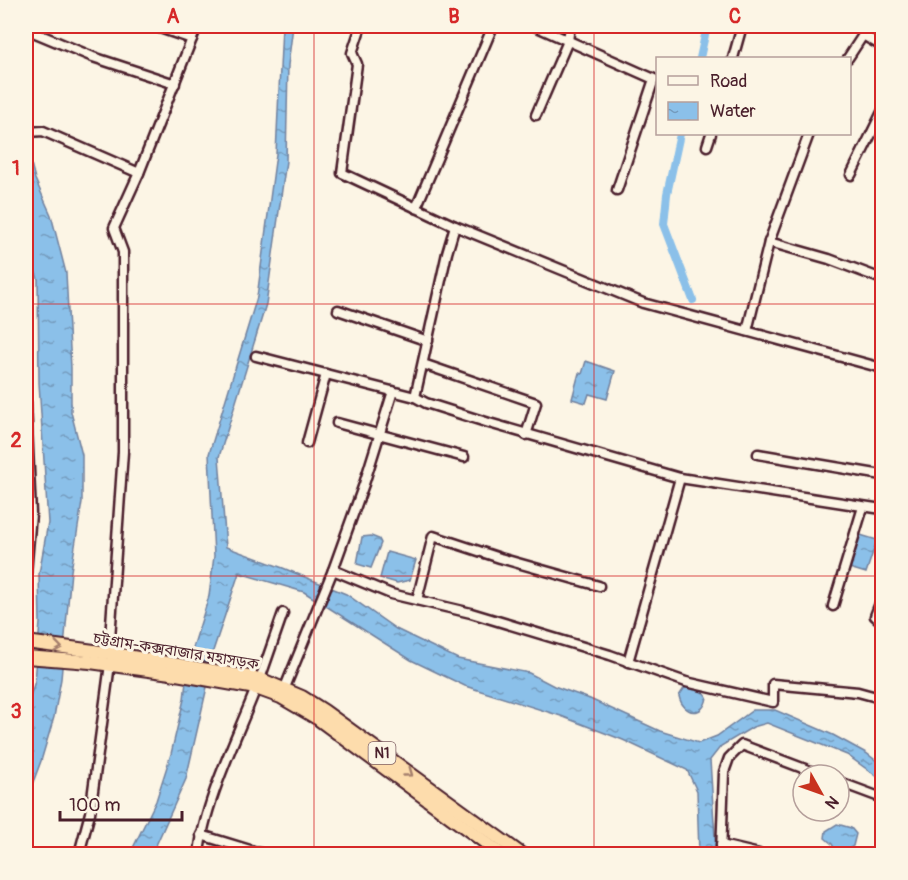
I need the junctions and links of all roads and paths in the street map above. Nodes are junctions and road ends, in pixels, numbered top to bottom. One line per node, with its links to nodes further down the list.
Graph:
1 (154, 26): 11 (street)
2 (197, 26): 11 (street)
3 (361, 26): 26 (street)
4 (493, 26): 26 (street)
5 (535, 26): 12 (street)
6 (570, 26): 12 (street)
7 (742, 26): 14 (street)
8 (869, 26): 10 (street)
9 (26, 30): 16 (street)
10 (863, 36): 13 (street); 15 (street)
11 (192, 39): 16 (street)
12 (568, 41): 17 (street); 25 (street)
13 (882, 46)
14 (733, 57)
15 (849, 57)
16 (174, 84): 23 (street)
17 (536, 115)
18 (881, 117): 24 (street)
19 (29, 132): 23 (street)
20 (711, 135): 22 (street)
21 (810, 135): 28 (street)
22 (707, 146)
23 (140, 173): 61 (street)
24 (851, 175)
25 (617, 190)
26 (416, 208): 27 (street)
27 (455, 226): 31 (street); 32 (street)
28 (769, 242): 29 (street); 31 (street)
29 (882, 279)
30 (338, 310): 32 (street)
31 (747, 331): 35 (street)
32 (428, 341): 34 (street)
33 (256, 356): 36 (street)
34 (423, 364): 38 (street); 42 (street)
35 (882, 368)
36 (326, 374): 37 (street); 43 (street)
37 (393, 391): 38 (street); 41 (street)
38 (415, 397): 42 (street)
39 (26, 402): 51 (street)
40 (338, 423): 41 (street)
41 (379, 434): 45 (street); 50 (street)
42 (526, 435): 47 (street)
43 (307, 443)
44 (758, 454): 46 (street)
45 (464, 458)
46 (882, 475)
47 (680, 478): 48 (street); 62 (street)
48 (863, 507): 49 (street); 55 (street)
49 (882, 509)
50 (333, 570): 54 (street); 64 (street)
51 (26, 574)
52 (599, 586): 54 (street)
53 (882, 598): 57 (street)
54 (417, 600): 62 (street)
55 (833, 606)
56 (283, 613): 63 (street)
57 (882, 622)
58 (26, 642): 60 (highway, চট্টগ্রাম-কক্সবাজার মহাসড়ক / N1, one-way to 60)
59 (26, 657): 60 (highway, চট্টগ্রাম-কক্সবাজার মহাসড়ক / N1)
60 (91, 657): 61 (highway, চট্টগ্রাম-কক্সবাজার মহাসড়ক / N1)
61 (109, 659): 63 (highway, চট্টগ্রাম-কক্সবাজার মহাসড়ক / N1); 72 (street)
62 (628, 662): 65 (street)
63 (258, 683): 64 (highway, চট্টগ্রাম-কক্সবাজার মহাসড়ক / N1); 69 (highway, চট্টগ্রাম-কক্সবাজার মহাসড়ক / N1); 70 (street)
64 (284, 690): 69 (highway, চট্টগ্রাম-কক্সবাজার মহাসড়ক / N1, one-way to 69)
65 (882, 696)
66 (791, 764): 71 (street)
67 (851, 786): 68 (street)
68 (882, 798)
69 (450, 809): 75 (highway, চট্টগ্রাম-কক্সবাজার মহাসড়ক / N1); 76 (highway, চট্টগ্রাম-কক্সবাজার মহাসড়ক / N1)
70 (201, 835): 73 (street); 74 (street)
71 (721, 845): 77 (street); 78 (street)
72 (79, 855)
73 (199, 855)
74 (263, 855)
75 (501, 855)
76 (521, 855)
77 (721, 855)
78 (759, 855)

